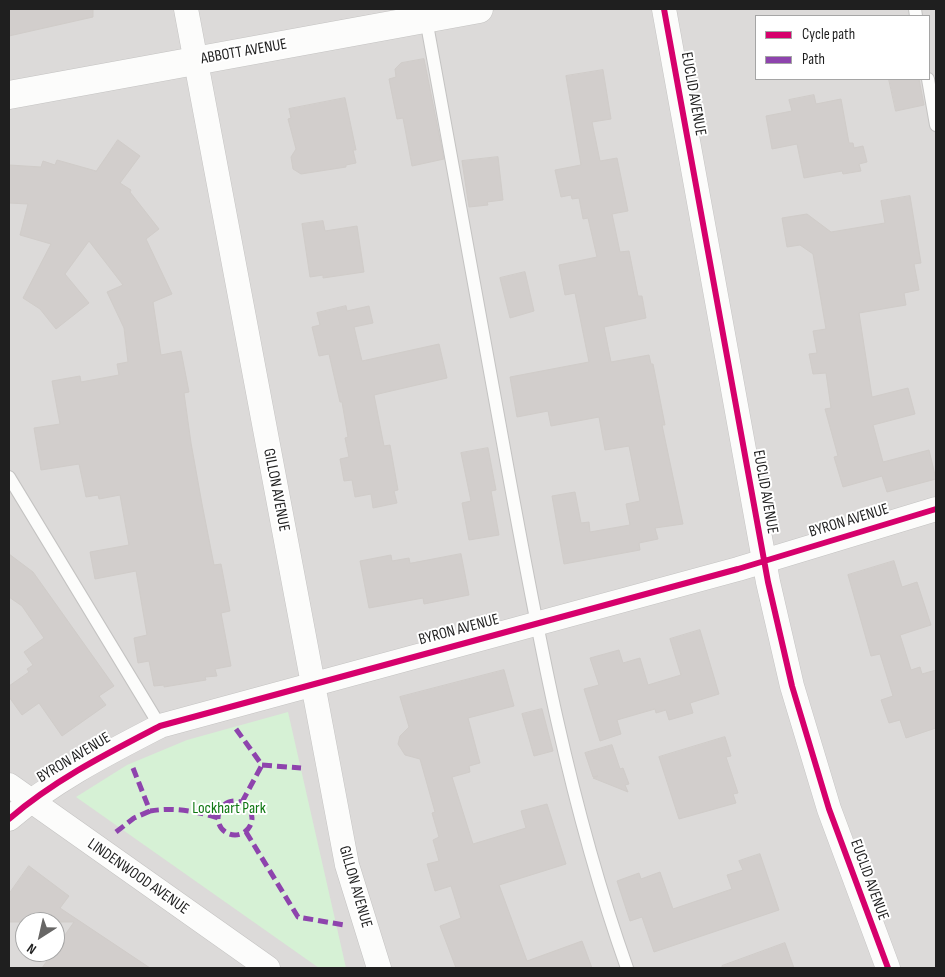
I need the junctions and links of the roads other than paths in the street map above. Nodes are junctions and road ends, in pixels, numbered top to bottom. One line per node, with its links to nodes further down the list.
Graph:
1 (186, 9): 5 (street, GILLON AVENUE)
2 (479, 9): 4 (street, ABBOTT AVENUE)
3 (664, 9): 11 (street, EUCLID AVENUE)
4 (426, 18): 5 (street, ABBOTT AVENUE); 12 (lane)
5 (196, 61): 7 (street, ABBOTT AVENUE); 13 (street, GILLON AVENUE)
6 (928, 80): 8 (lane)
7 (9, 95)
8 (936, 125)
9 (9, 477): 14 (lane)
10 (936, 509): 11 (street, BYRON AVENUE)
11 (763, 562): 12 (street, BYRON AVENUE); 21 (street, EUCLID AVENUE)
12 (535, 623): 13 (street, BYRON AVENUE); 20 (lane)
13 (312, 684): 14 (street, BYRON AVENUE); 19 (street, GILLON AVENUE)
14 (160, 726): 16 (street, BYRON AVENUE)
15 (9, 785): 16 (street, LINDENWOOD AVENUE)
16 (30, 800): 17 (street, BYRON AVENUE); 18 (street, LINDENWOOD AVENUE)
17 (9, 819)
18 (268, 968)
19 (379, 968)
20 (627, 968)
21 (888, 968)

